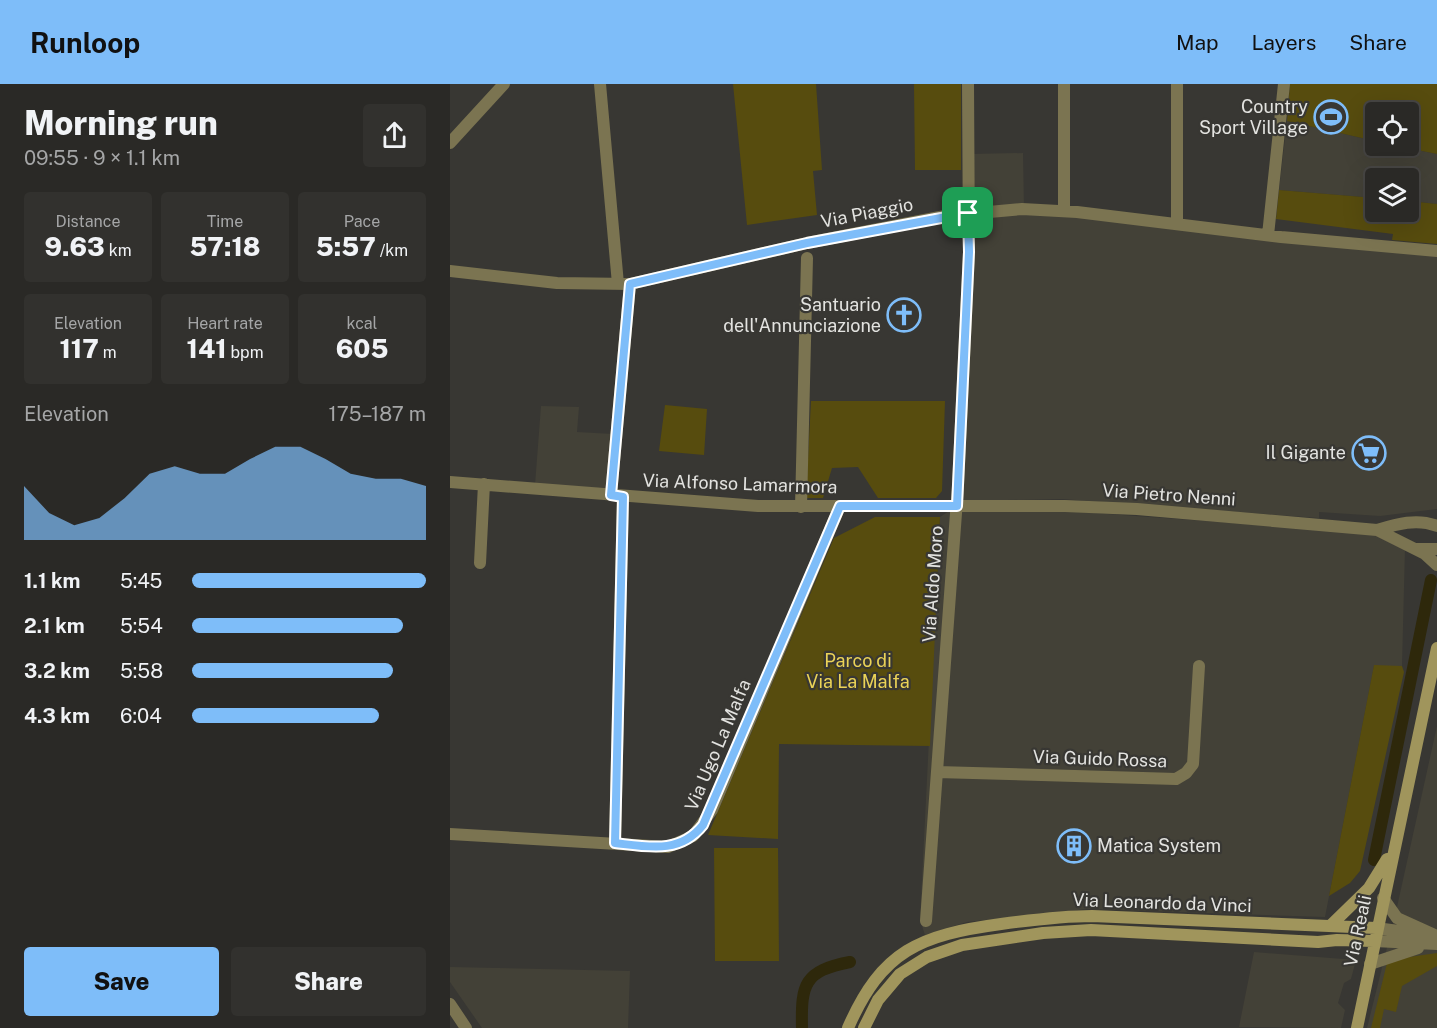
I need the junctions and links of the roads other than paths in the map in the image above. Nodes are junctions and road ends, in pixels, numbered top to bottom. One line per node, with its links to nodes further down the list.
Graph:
1 (504, 84): 7 (street)
2 (600, 84): 15 (street)
3 (968, 84): 9 (street, Via Aldo Moro)
4 (1064, 84): 8 (street)
5 (1177, 84): 10 (street)
6 (1284, 84): 11 (street)
7 (450, 143)
8 (1064, 211): 9 (street, Via Piaggio); 10 (street, Via Piaggio)
9 (968, 213): 15 (street, Via Piaggio); 20 (street, Via Aldo Moro)
10 (1177, 223): 11 (street, Via Piaggio)
11 (1268, 235): 12 (street, Via Piaggio)
12 (1437, 251)
13 (807, 258): 21 (street)
14 (450, 271): 15 (street, Via Piaggio)
15 (624, 284): 18 (street)
16 (450, 482): 17 (street, Via Alfonso Lamarmora)
17 (484, 484): 18 (street, Via Alfonso Lamarmora); 26 (street)
18 (617, 496): 21 (street, Via Alfonso Lamarmora); 33 (street)
19 (840, 506): 20 (street, Via Alfonso Lamarmora); 21 (street, Via Alfonso Lamarmora); 33 (street, Via Ugo La Malfa)
20 (957, 506): 23 (street, Via Pietro Nenni); 30 (street, Via Aldo Moro)
21 (801, 507)
22 (1434, 522): 23 (street, Via Pietro Nenni)
23 (1377, 530): 24 (street, Via Pietro Nenni)
24 (1416, 549): 25 (street, Via Pietro Nenni); 27 (street, Via Pietro Nenni)
25 (1437, 549)
26 (480, 563)
27 (1437, 565)
28 (1437, 648): 32 (main road)
29 (1199, 666): 30 (street, Via Guido Rossa)
30 (937, 772): 35 (street, Via Aldo Moro)
31 (450, 834): 33 (street, Via Ugo La Malfa)
32 (1396, 842): 34 (main road, Via Reali); 36 (main road)
33 (615, 843)
34 (1383, 898): 37 (main road, Via Reali); 38 (street)
35 (926, 921)
36 (1330, 926): 37 (main road, Via Leonardo da Vinci); 43 (main road, Via Leonardo da Vinci)
37 (1375, 935): 38 (street); 39 (street); 40 (main road, Via Reali); 44 (main road, Via Leonardo da Vinci)
38 (1437, 936)
39 (1431, 945): 40 (street)
40 (1370, 964): 45 (main road, Via Reali)
41 (450, 1004): 42 (street)
42 (466, 1028)
43 (848, 1028)
44 (864, 1028)
45 (1357, 1028)

